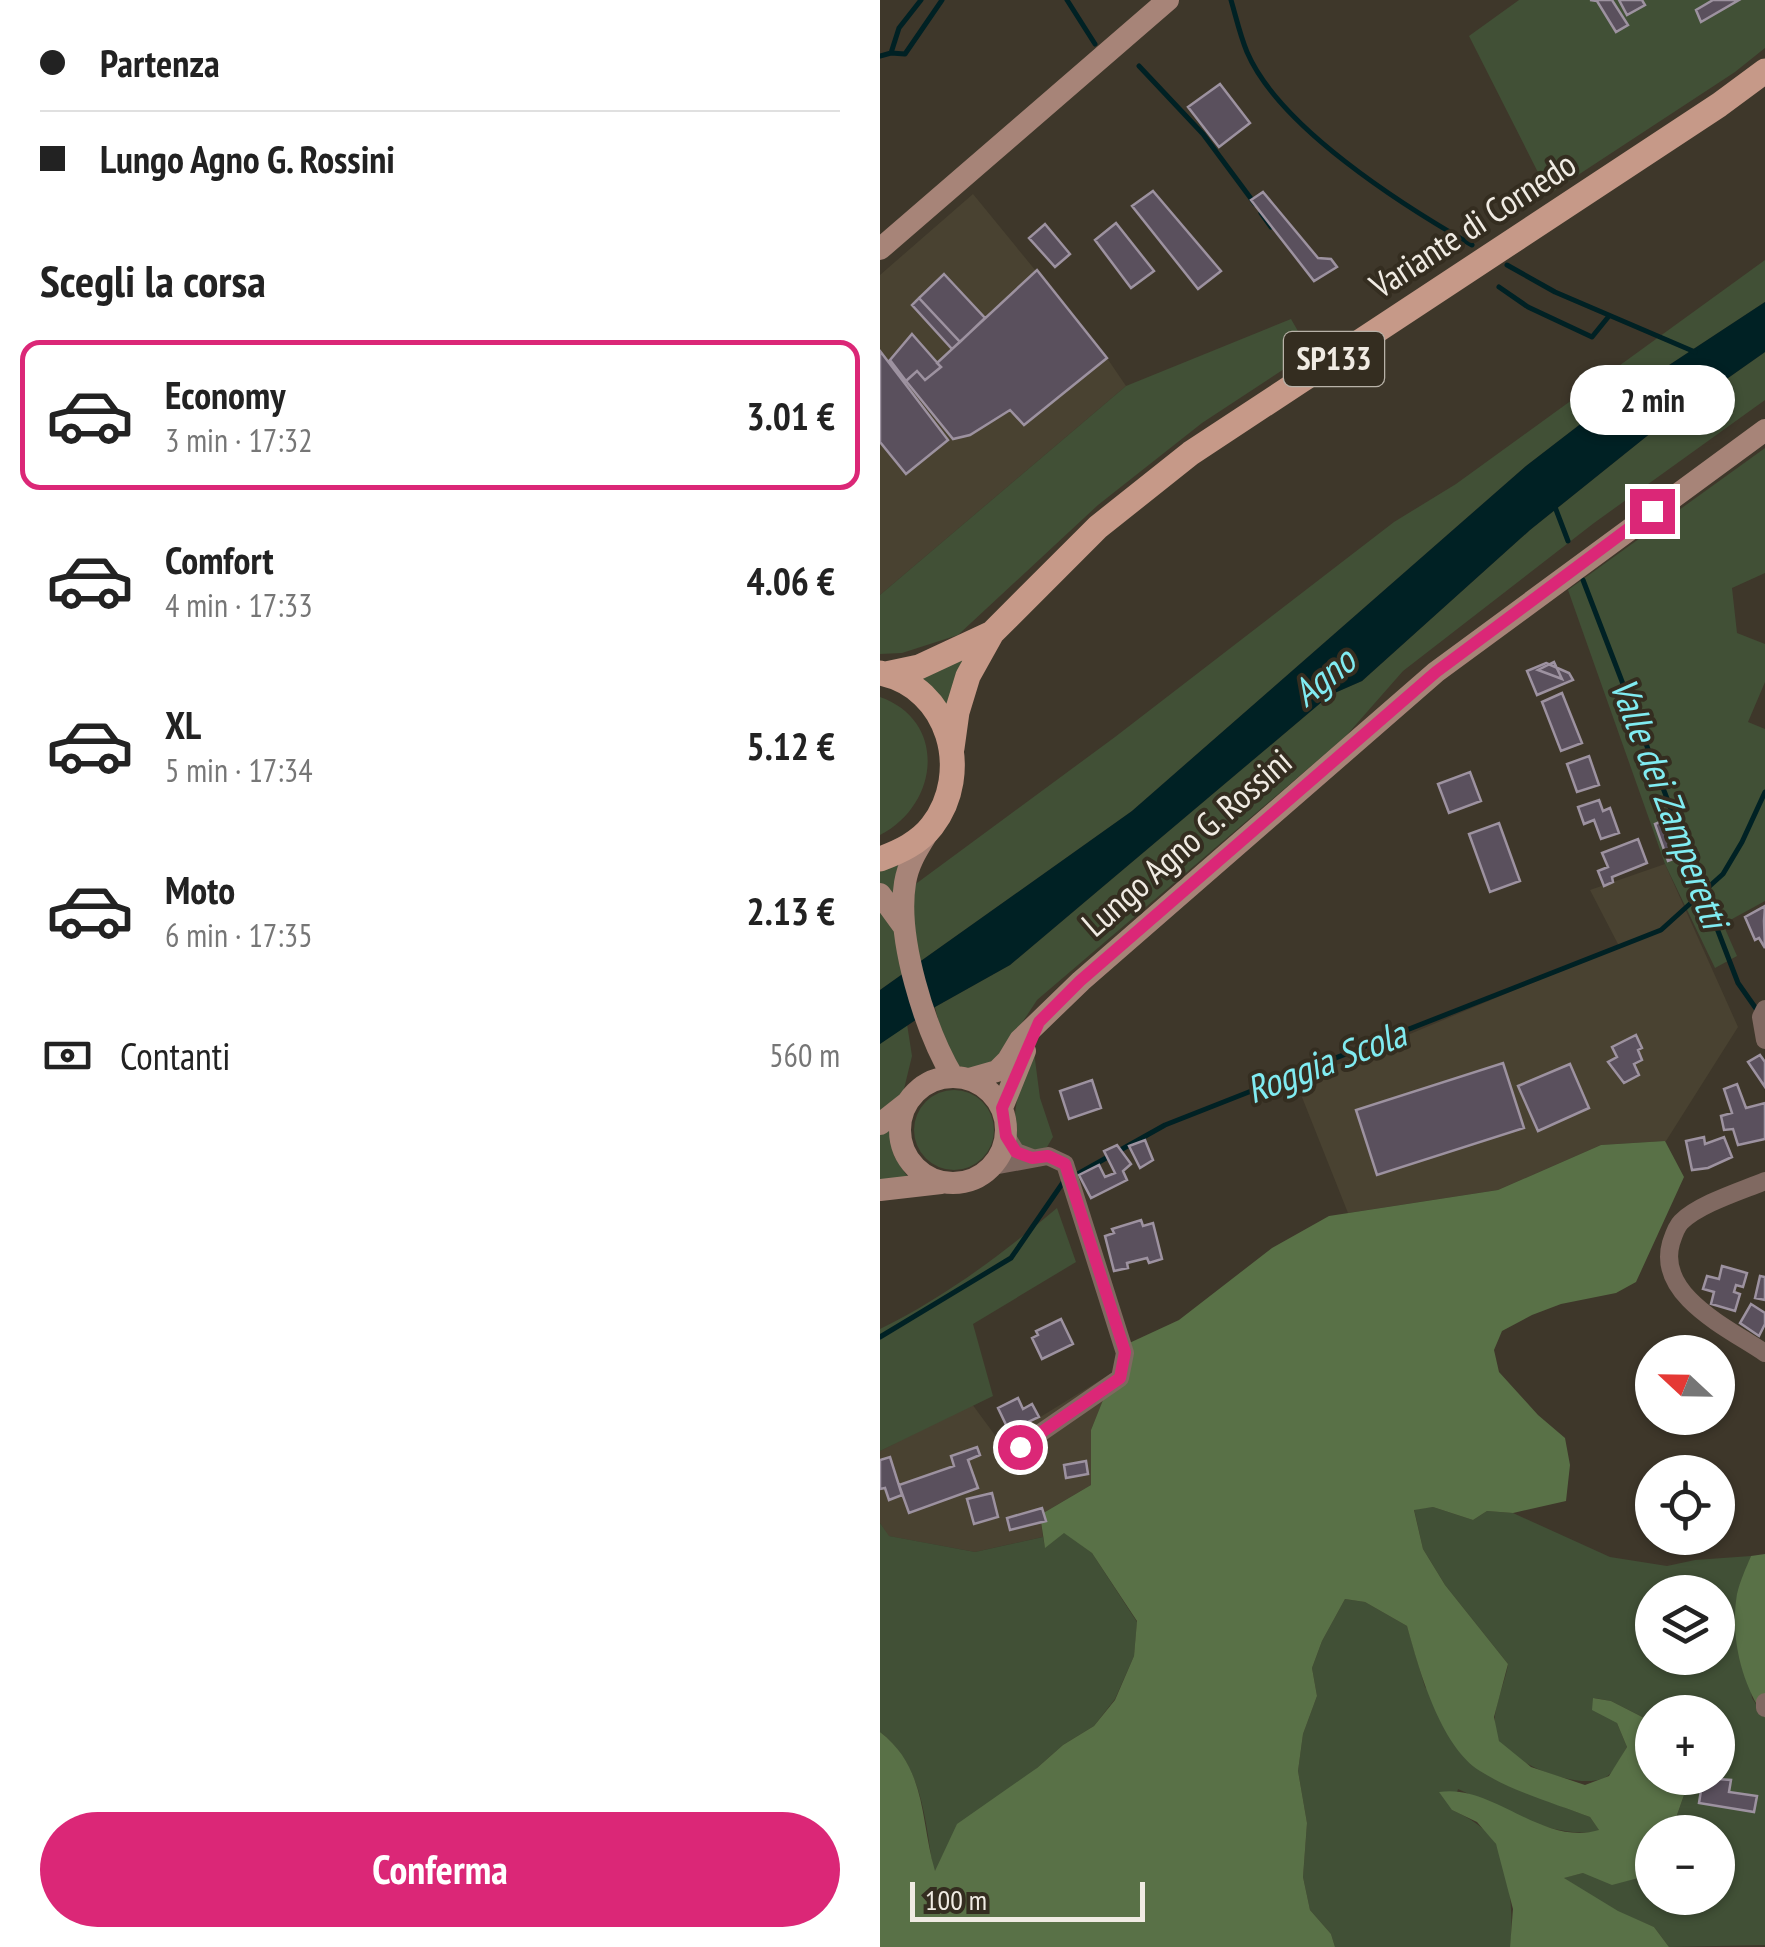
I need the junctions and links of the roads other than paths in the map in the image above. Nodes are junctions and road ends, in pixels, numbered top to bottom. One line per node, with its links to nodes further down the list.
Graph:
1 (1168, 0): 3 (main road)
2 (1765, 72): 5 (main road, Variante di Cornedo / SP133)
3 (880, 249)
4 (1765, 430): 13 (main road, Lungo Agno G. Rossini)
5 (992, 632): 6 (main road, SP133); 7 (main road, SP133)
6 (883, 673): 7 (main road, SP133)
7 (952, 748): 8 (main road, SP133)
8 (930, 829): 9 (main road); 11 (main road)
9 (880, 859)
10 (880, 894): 11 (main road)
11 (905, 930): 15 (main road)
12 (1765, 1009): 14 (street)
13 (1039, 1022): 16 (main road, Lungo Agno G. Rossini); 18 (main road, Lungo Agno G. Rossini)
14 (1765, 1040)
15 (931, 1055): 16 (main road); 17 (main road)
16 (961, 1078): 17 (main road, Lungo Agno G. Rossini); 18 (main road)
17 (913, 1096): 19 (main road, Lungo Agno G. Rossini); 24 (main road)
18 (1002, 1108): 20 (main road)
19 (880, 1124)
20 (1006, 1136): 21 (street); 22 (main road)
21 (1032, 1158): 22 (street); 27 (street)
22 (993, 1166): 24 (main road)
23 (1765, 1181): 26 (street)
24 (943, 1183): 25 (main road)
25 (880, 1190)
26 (1765, 1353)
27 (1020, 1447)

